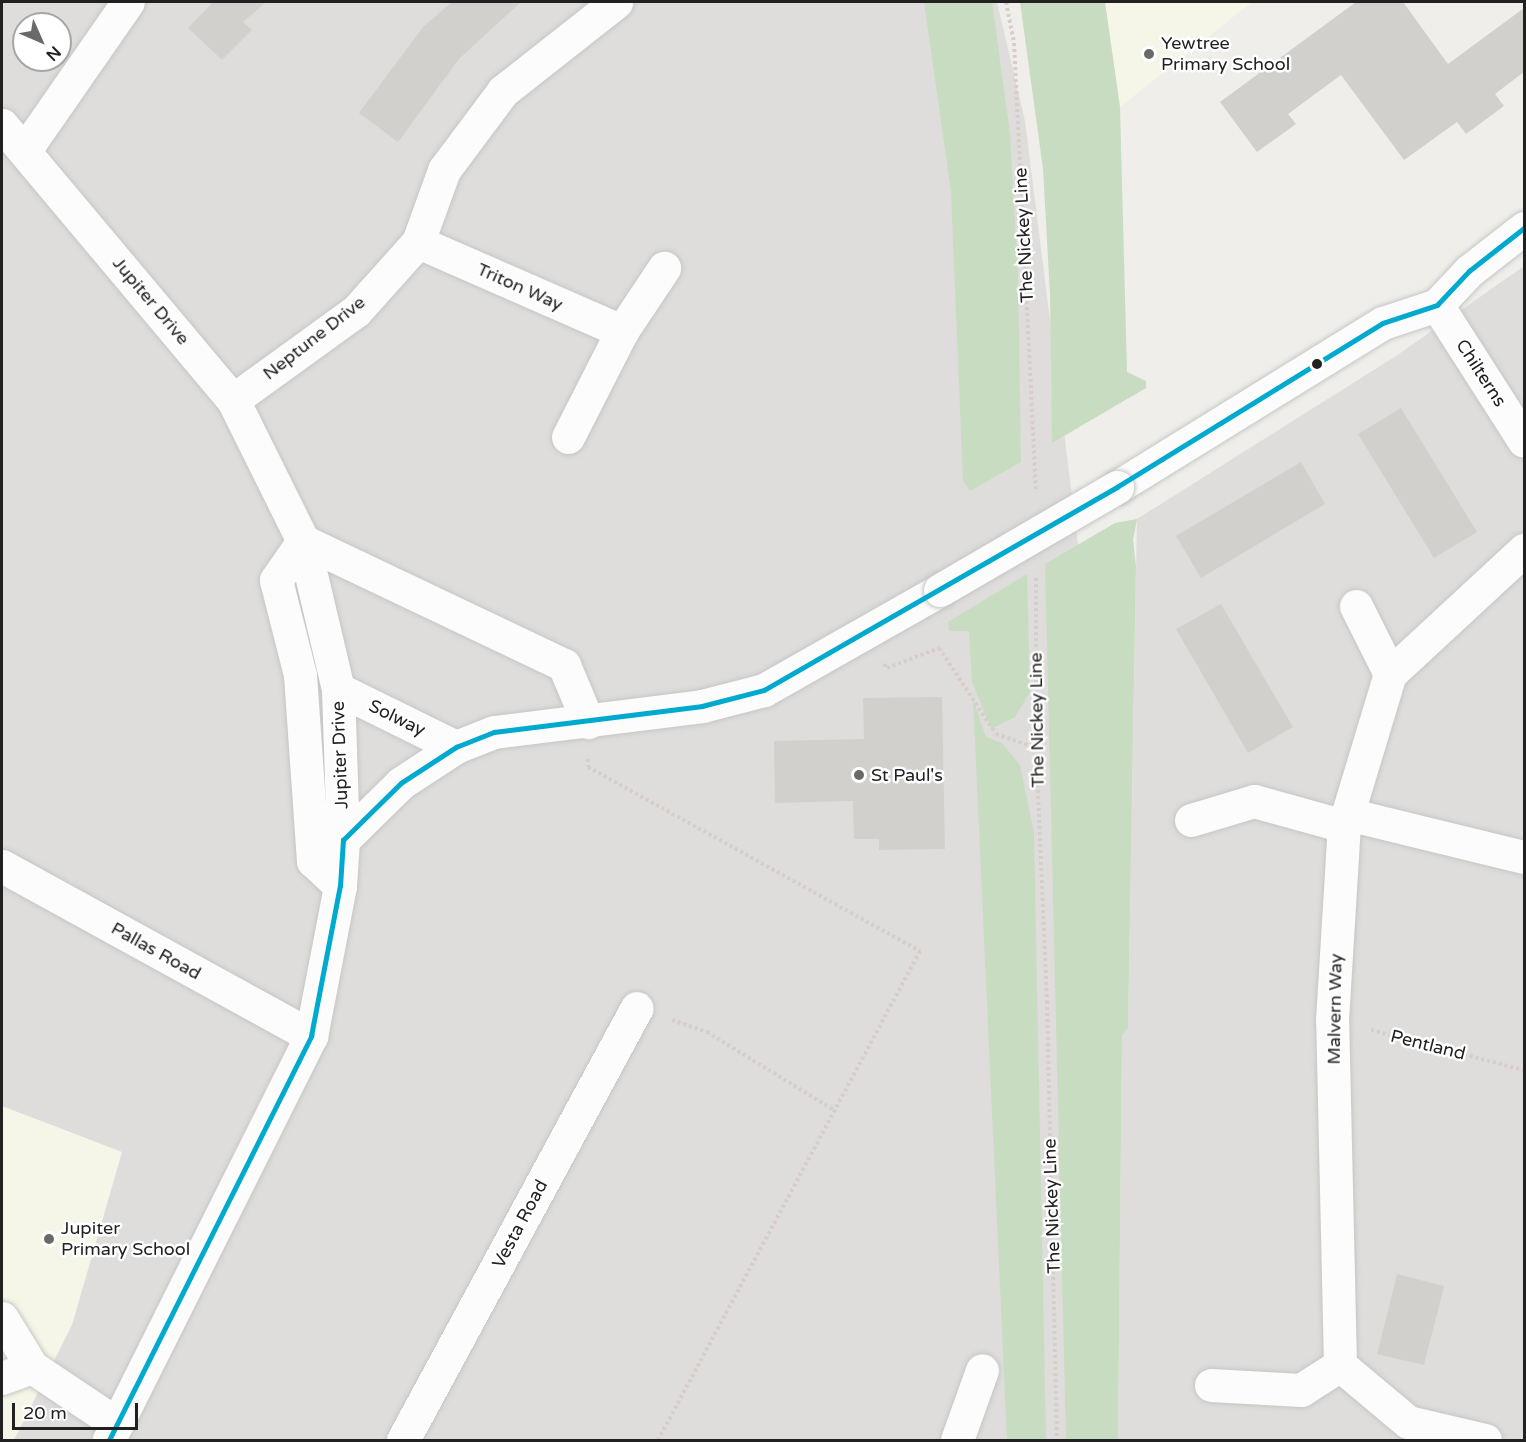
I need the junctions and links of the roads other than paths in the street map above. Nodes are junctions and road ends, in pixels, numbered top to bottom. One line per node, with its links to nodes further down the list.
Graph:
1 (128, 2): 4 (street)
2 (616, 2): 6 (street, Neptune Drive)
3 (2, 125): 4 (street, Jupiter Drive)
4 (25, 150): 10 (street, Jupiter Drive)
5 (1524, 228): 8 (street)
6 (418, 242): 9 (street, Triton Way); 10 (street, Neptune Drive)
7 (664, 268): 9 (street)
8 (1437, 306): 12 (street, Chilterns); 18 (street, Solway, bridge)
9 (622, 332): 11 (street)
10 (233, 400): 13 (street, Jupiter Drive)
11 (568, 437)
12 (1524, 441)
13 (303, 541): 17 (street, Jupiter Drive); 18 (street); 25 (street)
14 (1524, 550): 16 (street)
15 (1356, 606): 16 (street)
16 (1390, 674): 21 (street, Malvern Way)
17 (338, 689): 19 (street, Solway); 22 (street, Jupiter Drive)
18 (588, 722): 19 (street, Solway)
19 (456, 747): 22 (street, Solway)
20 (1191, 820): 21 (street)
21 (1346, 820): 23 (street); 29 (street, Malvern Way)
22 (343, 840): 25 (street, Jupiter Drive)
23 (1524, 857)
24 (2, 866): 27 (street, Pallas Road)
25 (340, 886): 27 (street, Jupiter Drive)
26 (637, 1008): 36 (street, Vesta Road)
27 (311, 1036): 35 (street, Jupiter Drive)
28 (2, 1318): 30 (street)
29 (1340, 1365): 33 (street); 34 (street)
30 (32, 1367): 32 (street); 35 (street)
31 (982, 1370): 37 (street)
32 (2, 1378)
33 (1211, 1385)
34 (1405, 1431): 38 (street)
35 (113, 1432)
36 (403, 1440)
37 (957, 1440)
38 (1485, 1440)

